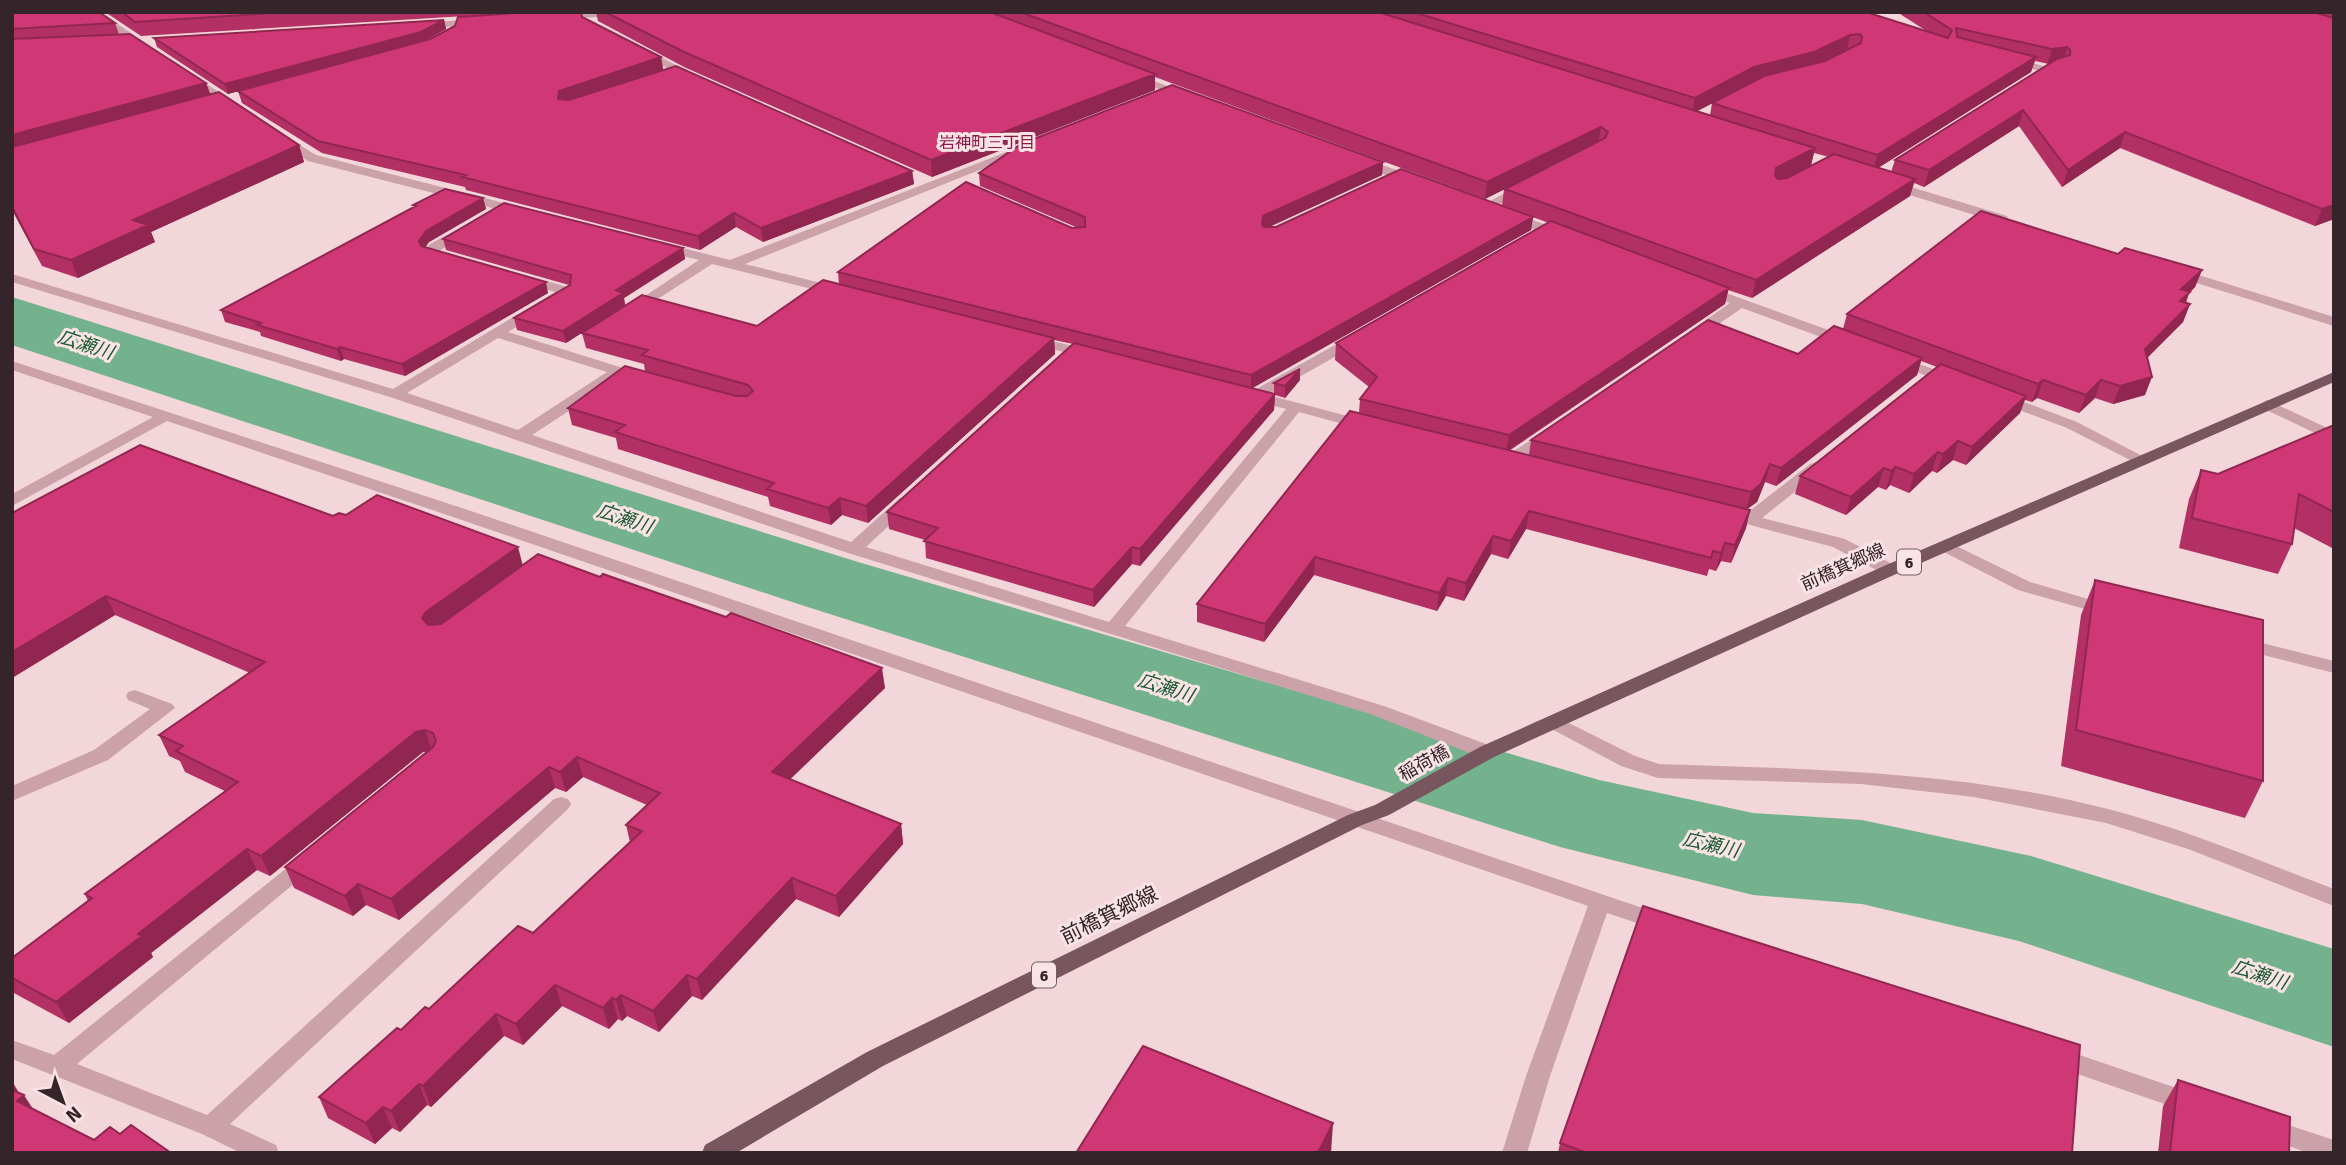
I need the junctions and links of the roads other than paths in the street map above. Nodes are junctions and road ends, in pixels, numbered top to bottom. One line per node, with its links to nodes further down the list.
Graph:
1 (93, 12): 11 (street)
2 (631, 12): 4 (street)
3 (551, 15): 4 (street)
4 (590, 15): 8 (street)
5 (494, 21): 6 (street)
6 (454, 24): 7 (street); 9 (street)
7 (414, 26)
8 (601, 30)
9 (446, 38)
10 (162, 41): 11 (street)
11 (139, 42): 12 (street); 23 (street)
12 (114, 44)
13 (635, 47): 15 (street)
14 (1996, 57): 18 (street)
15 (679, 71): 17 (street); 19 (street)
16 (1119, 71): 20 (street)
17 (667, 75)
18 (2036, 78)
19 (705, 82)
20 (1171, 90): 21 (street); 22 (street)
21 (1147, 100)
22 (1196, 100)
23 (250, 117)
24 (271, 131): 34 (street)
25 (1035, 145): 32 (street)
26 (1348, 156): 27 (street)
27 (1398, 175): 30 (street); 33 (street)
28 (921, 179): 32 (street)
29 (1873, 179): 36 (street)
30 (1423, 184)
31 (1530, 184): 37 (street)
32 (933, 185): 41 (street)
33 (1374, 186)
34 (504, 207): 35 (street); 40 (street)
35 (530, 214)
36 (2016, 223)
37 (1573, 240)
38 (646, 243): 39 (street)
39 (710, 259): 41 (street); 48 (street)
40 (471, 264)
41 (735, 264): 46 (street)
42 (2159, 267): 49 (street)
43 (512, 276): 50 (street)
44 (12, 278): 63 (street)
45 (1690, 283): 47 (street)
46 (855, 296)
47 (1741, 302): 53 (street); 54 (street)
48 (620, 317)
49 (2334, 322)
50 (498, 333): 58 (street); 63 (street)
51 (1367, 333): 65 (street)
52 (1016, 336): 56 (street)
53 (1686, 340)
54 (1857, 345)
55 (1882, 354): 61 (street)
56 (1111, 360)
57 (12, 365): 66 (street)
58 (618, 372): 60 (street); 69 (street)
59 (2334, 376): 64 (main road, 前橋箕郷線 / 6)
60 (656, 383)
61 (1959, 383)
62 (1984, 392): 73 (street)
63 (395, 394): 69 (street)
64 (2267, 405): 70 (street); 73 (main road, 前橋箕郷線 / 6)
65 (1295, 408): 68 (street); 82 (street)
66 (166, 416): 75 (street); 91 (street)
67 (1565, 423): 72 (street)
68 (1376, 427)
69 (518, 437): 79 (street)
70 (2334, 437)
71 (1826, 459): 77 (street)
72 (1510, 460)
73 (2142, 460): 78 (main road, 前橋箕郷線 / 6)
74 (914, 494): 79 (street)
75 (12, 501)
76 (1710, 510): 77 (street)
77 (1750, 519): 80 (street)
78 (1947, 546): 80 (main road, 前橋箕郷線 / 6); 81 (street)
79 (854, 549): 82 (street)
80 (1890, 570): 86 (main road, 前橋箕郷線 / 6)
81 (2120, 614)
82 (1113, 629): 87 (street)
83 (2227, 640): 84 (street)
84 (2334, 667)
85 (135, 696): 88 (street)
86 (1555, 722): 87 (main road, 前橋箕郷線 / 6); 93 (street)
87 (1487, 752): 90 (main road, 稲荷橋 / 6)
88 (12, 794)
89 (561, 804): 101 (street)
90 (1382, 810): 91 (main road, 前橋箕郷線 / 6)
91 (1355, 820): 94 (street); 104 (main road, 前橋箕郷線 / 6)
92 (324, 848): 98 (street)
93 (2334, 898)
94 (1600, 903): 95 (street); 105 (street)
95 (1678, 929)
96 (12, 1049): 98 (street)
97 (2045, 1054): 99 (street)
98 (57, 1067): 101 (street)
99 (2216, 1111)
100 (2242, 1120): 102 (street)
101 (211, 1127): 103 (street)
102 (2334, 1151)
103 (267, 1153)
104 (714, 1153)
105 (1514, 1153)

